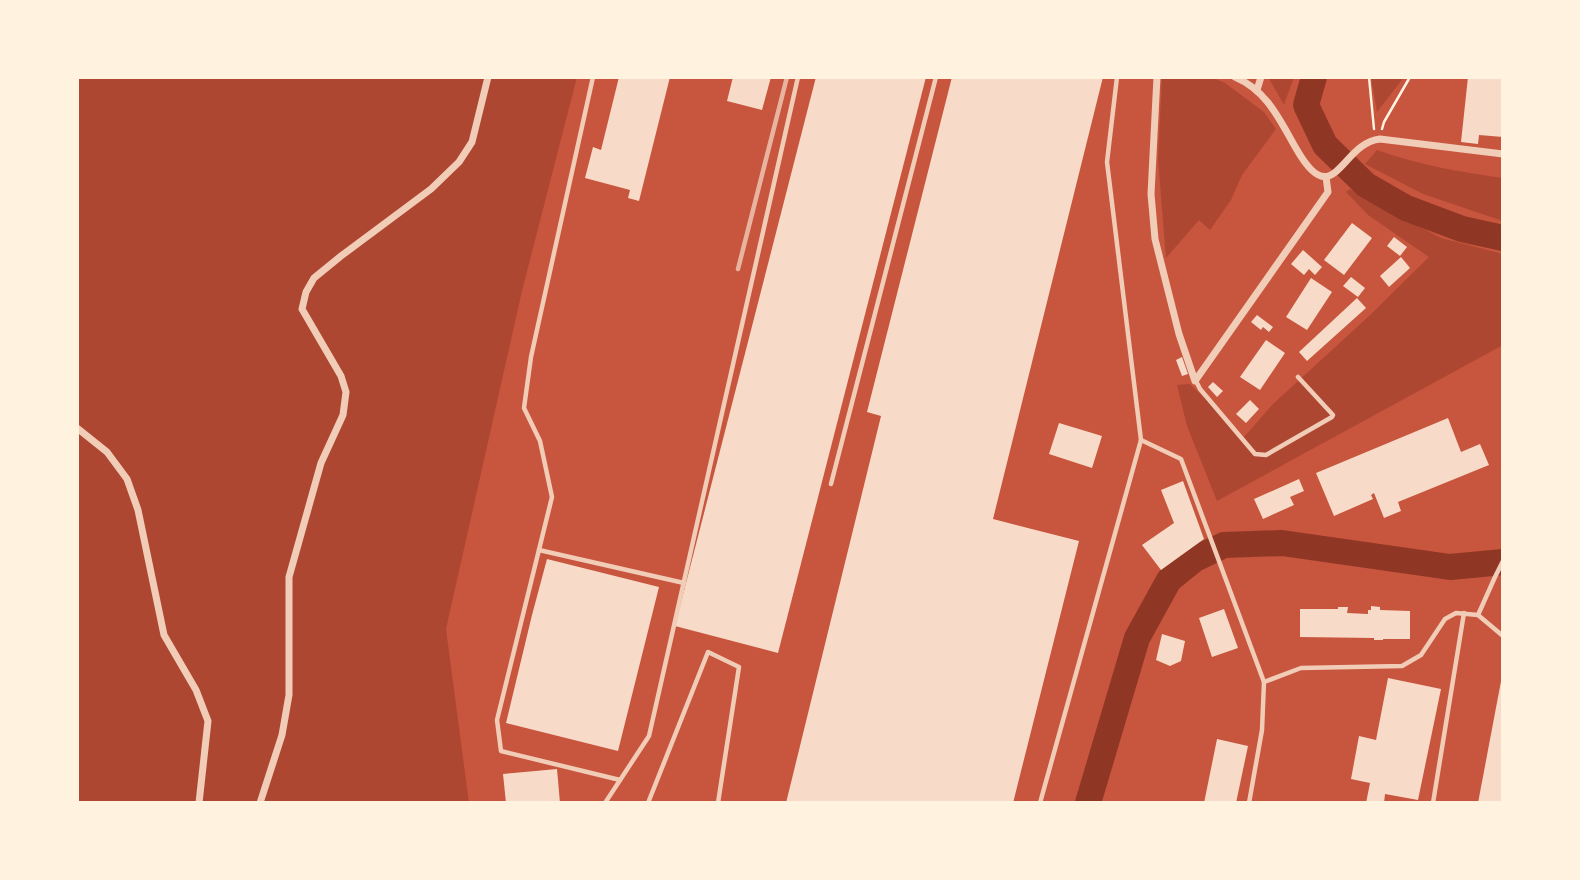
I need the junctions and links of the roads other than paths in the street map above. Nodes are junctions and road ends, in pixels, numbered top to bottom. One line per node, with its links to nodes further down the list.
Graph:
1 (488, 77): 26 (street)
2 (593, 77): 17 (lane)
3 (798, 77): 19 (lane)
4 (936, 77): 16 (lane)
5 (1117, 77): 15 (lane)
6 (1157, 77): 13 (street)
7 (1234, 77): 9 (street)
8 (1261, 77): 9 (street)
9 (1257, 90): 11 (street)
10 (1503, 154): 11 (street)
11 (1330, 176): 13 (street)
12 (1298, 377): 13 (lane)
13 (1195, 380)
14 (77, 428): 25 (street)
15 (1141, 440): 23 (lane); 30 (lane)
16 (831, 484)
17 (539, 550): 19 (lane); 24 (lane)
18 (1503, 561): 21 (lane)
19 (684, 583): 24 (lane)
20 (1464, 613): 21 (lane); 23 (lane); 32 (lane)
21 (1478, 615): 22 (lane)
22 (1503, 636)
23 (1264, 682): 31 (lane)
24 (620, 780): 27 (lane)
25 (198, 803)
26 (260, 803)
27 (605, 803)
28 (648, 803): 29 (lane)
29 (718, 803)
30 (1040, 803)
31 (1249, 803)
32 (1433, 803)

